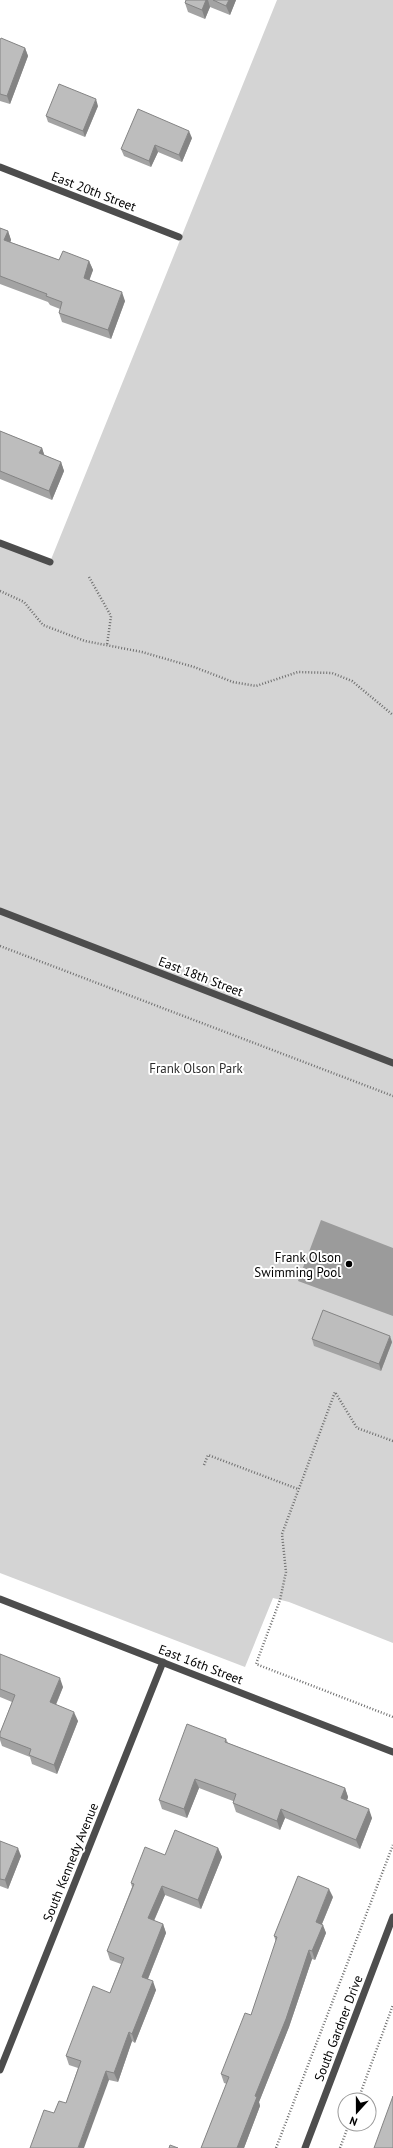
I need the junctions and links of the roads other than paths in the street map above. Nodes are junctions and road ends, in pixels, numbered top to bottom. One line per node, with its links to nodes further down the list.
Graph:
1 (0, 167): 2 (street, East 20th Street)
2 (179, 237)
3 (0, 543): 4 (street)
4 (50, 562)
5 (0, 911): 6 (street, East 18th Street)
6 (393, 1063)
7 (0, 1599): 8 (street, East 16th Street)
8 (162, 1662): 9 (street, East 16th Street); 11 (street, South Kennedy Avenue)
9 (393, 1752)
10 (393, 1918): 12 (street, South Gardner Drive)
11 (0, 2070)
12 (305, 2148)

